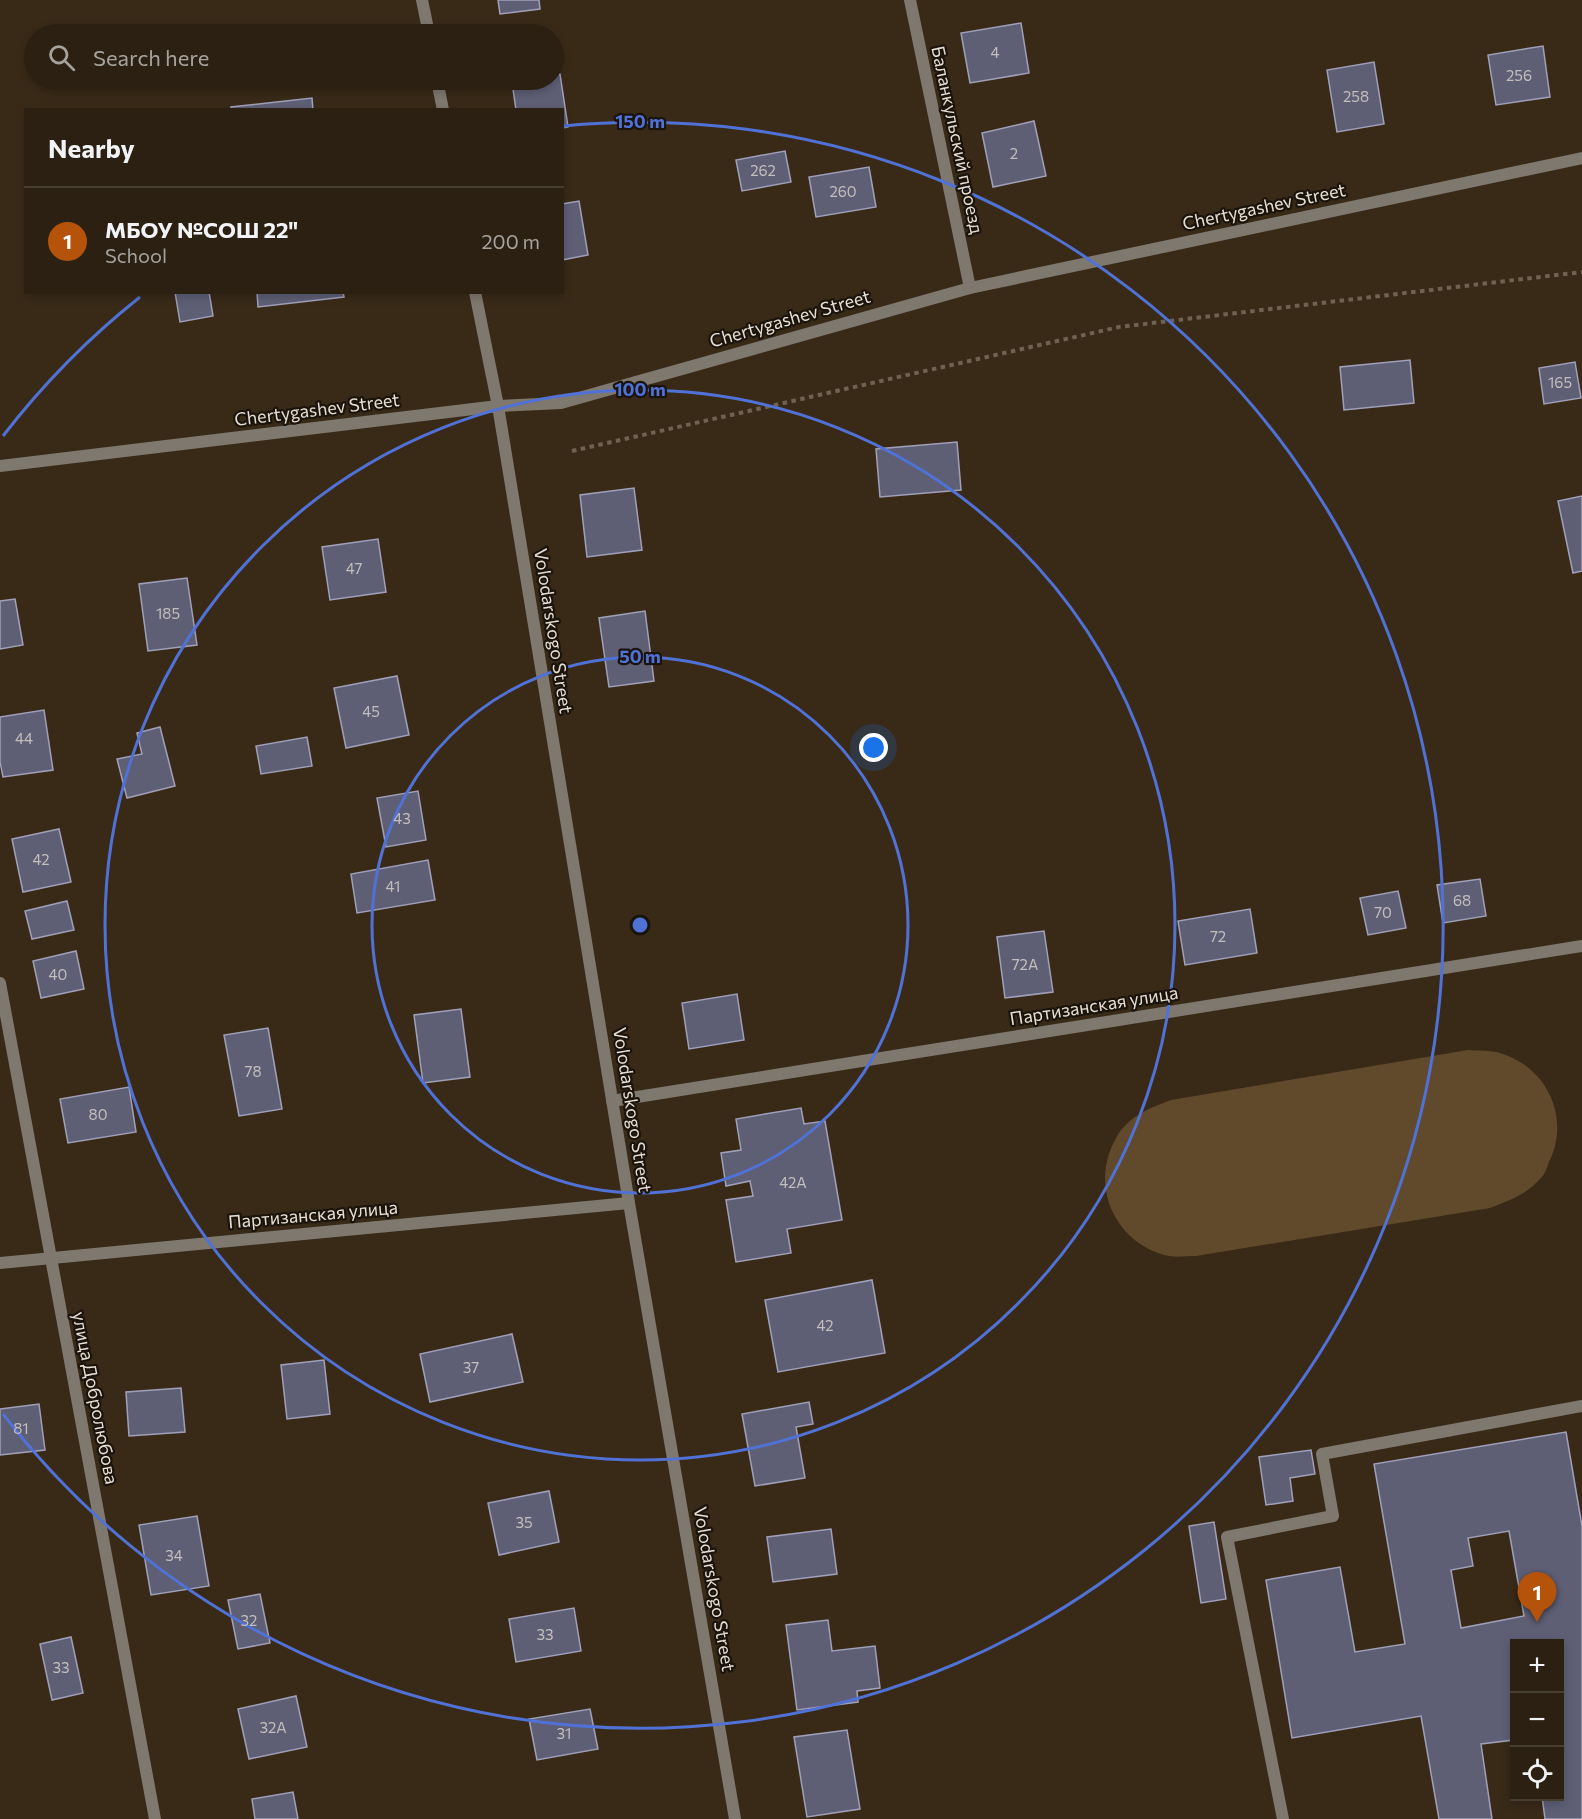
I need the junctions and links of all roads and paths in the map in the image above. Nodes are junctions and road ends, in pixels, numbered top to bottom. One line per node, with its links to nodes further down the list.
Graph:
1 (422, 0): 3 (street)
2 (910, 0): 8 (street, Баланкульский проезд)
3 (427, 24)
4 (439, 90): 5 (street)
5 (443, 108)
6 (1582, 158): 8 (street, Chertygashev Street)
7 (1582, 272): 11 (path)
8 (970, 288): 10 (street, Chertygashev Street)
9 (476, 294): 10 (street, Volodarskogo Street)
10 (498, 406): 12 (street, Chertygashev Street); 15 (street, Volodarskogo Street)
11 (572, 451)
12 (0, 466)
13 (1582, 946): 15 (street, Партизанская улица)
14 (0, 983): 17 (street, улица Добролюбова)
15 (612, 1101): 16 (street, Volodarskogo Street)
16 (629, 1203): 17 (street, Партизанская улица); 21 (street, Volodarskogo Street)
17 (50, 1257): 18 (street, Партизанская улица); 20 (street, улица Добролюбова)
18 (0, 1263)
19 (1582, 1406): 22 (street)
20 (155, 1819)
21 (735, 1819)
22 (1283, 1819)

